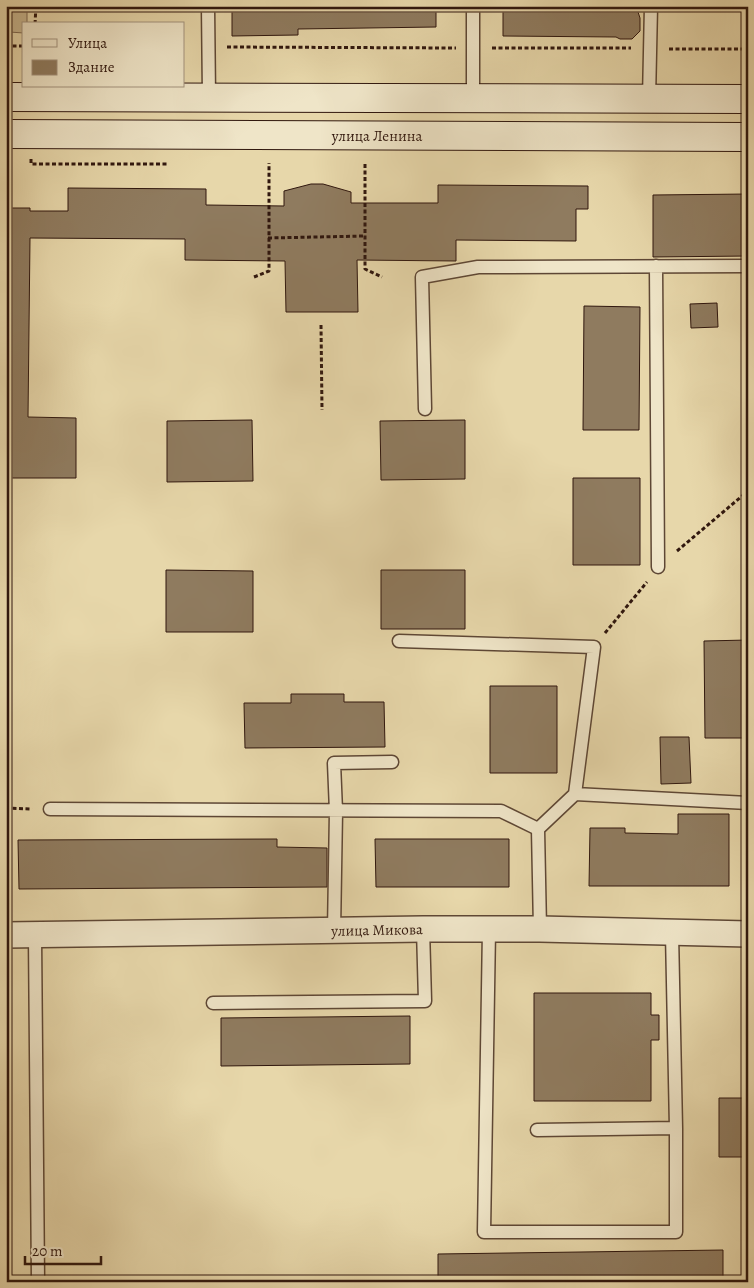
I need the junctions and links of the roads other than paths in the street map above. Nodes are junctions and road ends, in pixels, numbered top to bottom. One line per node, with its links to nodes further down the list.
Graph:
1 (208, 6): 5 (lane)
2 (473, 6): 6 (lane)
3 (651, 6): 7 (lane)
4 (6, 97): 5 (street)
5 (209, 97): 6 (street)
6 (473, 99): 7 (street)
7 (649, 99): 8 (street)
8 (748, 99)
9 (6, 134): 10 (street, улица Ленина)
10 (748, 137)
11 (656, 266): 12 (lane); 13 (lane); 14 (lane)
12 (748, 266)
13 (425, 409)
14 (658, 567)
15 (399, 641): 17 (lane)
16 (392, 762): 20 (lane)
17 (575, 794): 18 (lane); 21 (lane)
18 (748, 803)
19 (50, 809): 20 (lane)
20 (336, 810): 21 (lane); 25 (lane)
21 (538, 829): 23 (lane)
22 (423, 929): 24 (street, улица Микова); 25 (street, улица Микова); 30 (lane)
23 (540, 929): 24 (street, улица Микова); 26 (street, улица Микова)
24 (488, 930): 31 (lane)
25 (334, 931): 29 (street, улица Микова)
26 (672, 933): 27 (street, улица Микова); 31 (lane)
27 (748, 934)
28 (6, 935): 29 (street, улица Микова)
29 (36, 936): 33 (lane)
30 (213, 1003)
31 (676, 1128): 32 (lane)
32 (537, 1130)
33 (38, 1282)

